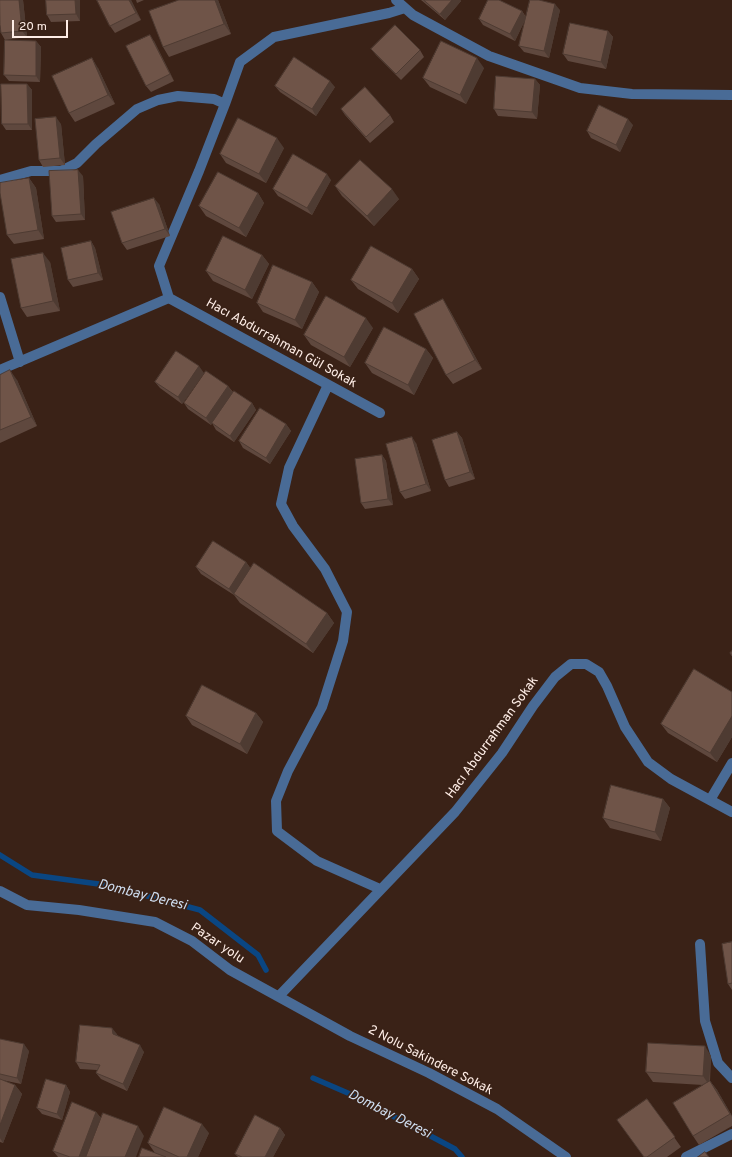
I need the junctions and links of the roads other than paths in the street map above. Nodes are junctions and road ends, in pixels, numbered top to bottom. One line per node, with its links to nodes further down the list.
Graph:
1 (396, 0): 2 (street)
2 (405, 8): 3 (street); 4 (street)
3 (732, 95)
4 (226, 104): 5 (street); 7 (street)
5 (0, 180)
6 (0, 297): 8 (street)
7 (169, 298): 8 (street); 10 (street, Hacı Abdurrahman Gül Sokak)
8 (20, 362): 9 (street)
9 (0, 370)
10 (328, 385): 11 (street, Hacı Abdurrahman Gül Sokak); 15 (street)
11 (380, 413)
12 (732, 763): 13 (street)
13 (710, 800): 14 (street, Hacı Abdurrahman Sokak); 15 (street, Hacı Abdurrahman Sokak)
14 (732, 812)
15 (380, 889): 18 (street, Hacı Abdurrahman Sokak)
16 (0, 891): 18 (street, Pazar yolu)
17 (700, 944): 19 (street)
18 (279, 996): 21 (street, 2 Nolu Sakindere Sokak)
19 (732, 1078)
20 (732, 1134): 22 (street)
21 (566, 1157)
22 (686, 1157)

